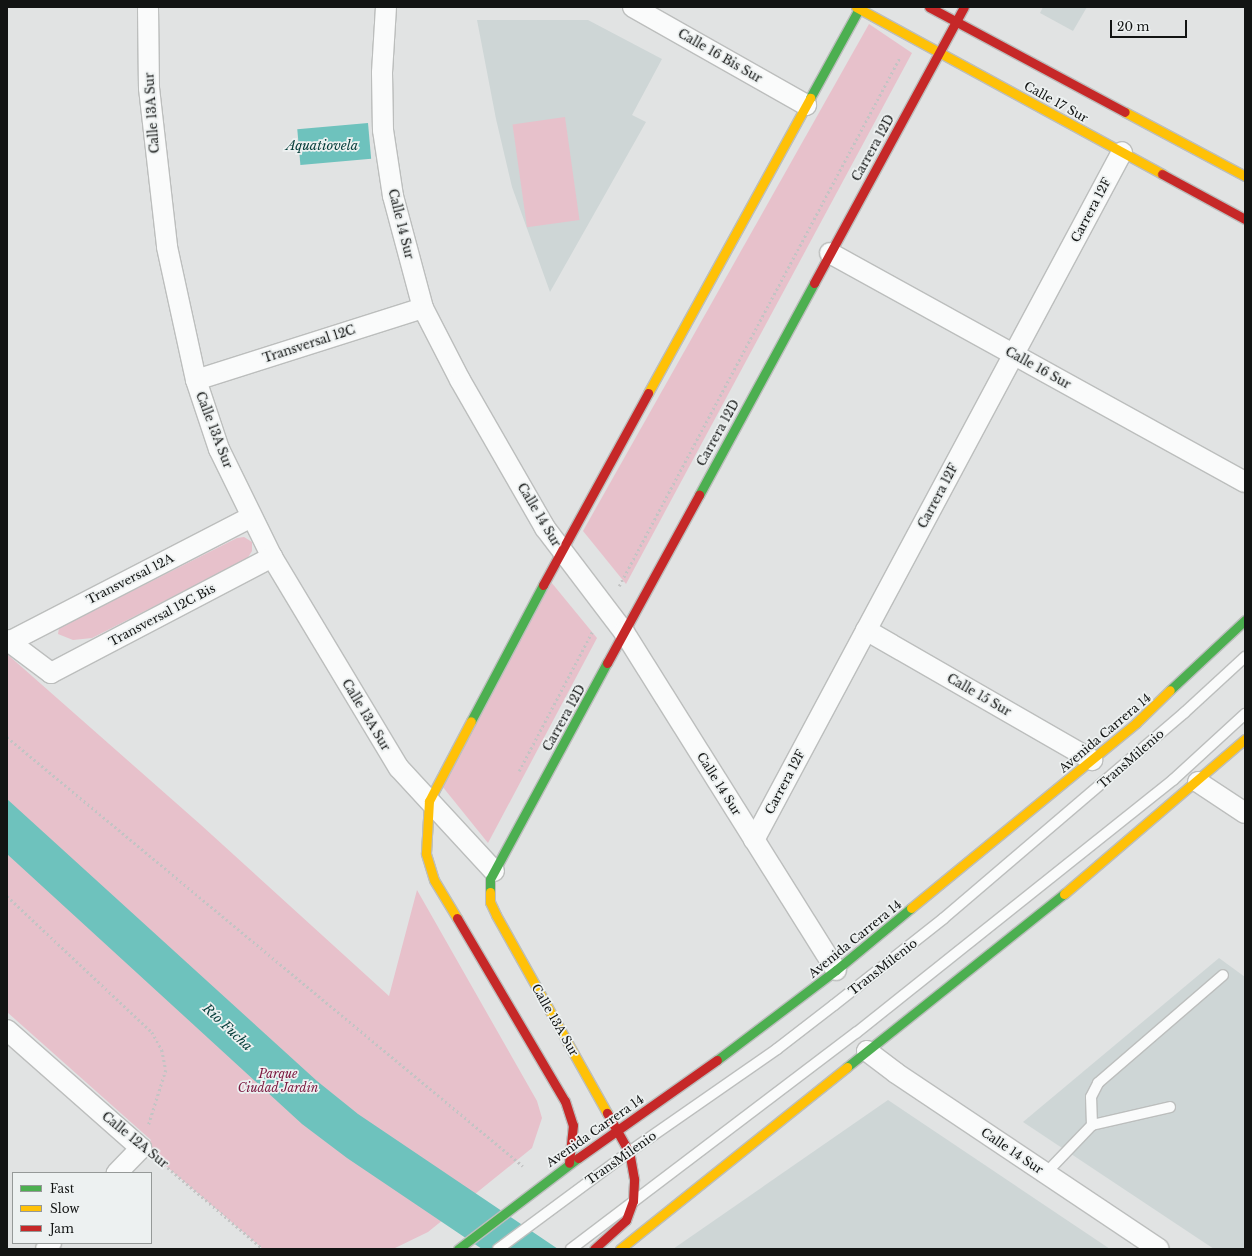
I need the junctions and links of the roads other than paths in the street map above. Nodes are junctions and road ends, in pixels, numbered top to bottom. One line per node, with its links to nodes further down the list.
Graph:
1 (148, 7): 16 (street, Calle 13A Sur)
2 (386, 7): 14 (street, Calle 14 Sur)
3 (633, 7): 9 (street, Calle 16 Bis Sur)
4 (929, 7): 7 (street, Calle 17 Sur)
5 (964, 7): 7 (street, Carrera 12D)
6 (858, 8): 8 (street, Calle 17 Sur); 9 (street)
7 (956, 21): 8 (street, Carrera 12D); 11 (street, Calle 17 Sur)
8 (939, 52): 10 (street, Calle 17 Sur); 13 (street, Carrera 12D)
9 (806, 104): 19 (street)
10 (1122, 152): 12 (street, Calle 17 Sur); 15 (street, Carrera 12F)
11 (1245, 176)
12 (1245, 219)
13 (830, 253): 15 (street, Calle 16 Sur); 23 (street, Carrera 12D)
14 (423, 308): 16 (street, Transversal 12C); 19 (street, Calle 14 Sur)
15 (1014, 354): 17 (street, Calle 16 Sur); 22 (street, Carrera 12F)
16 (196, 380): 18 (street, Calle 13A Sur)
17 (1245, 482)
18 (251, 517): 20 (street, Calle 13A Sur); 24 (street, Transversal 12A)
19 (561, 551): 23 (street, Calle 14 Sur); 30 (street)
20 (272, 557): 24 (street, Transversal 12C Bis); 30 (street, Calle 13A Sur)
21 (1245, 620): 28 (street, Avenida Carrera 14)
22 (866, 630): 28 (street, Calle 15 Sur); 32 (street, Carrera 12F)
23 (624, 632): 32 (street, Calle 14 Sur); 33 (street, Carrera 12D)
24 (8, 641)
25 (1245, 657): 41 (lane, TransMilenio)
26 (1245, 714): 45 (lane)
27 (1245, 739): 29 (street)
28 (1092, 760): 34 (street, Avenida Carrera 14)
29 (1198, 782): 31 (street); 37 (street)
30 (429, 800): 33 (street, Calle 13A Sur); 42 (street)
31 (1245, 813)
32 (754, 840): 34 (street, Calle 14 Sur)
33 (494, 871): 40 (street, Calle 13A Sur)
34 (836, 970): 40 (street, Avenida Carrera 14)
35 (1223, 975): 39 (lane)
36 (7, 1030): 43 (street, Calle 12A Sur)
37 (867, 1051): 44 (street, Calle 14 Sur); 50 (street)
38 (1170, 1107): 39 (lane)
39 (1092, 1125): 44 (lane)
40 (618, 1128): 41 (street, Calle 13A Sur); 42 (street, Avenida Carrera 14)
41 (629, 1152): 45 (street, Calle 13A Sur); 48 (lane, TransMilenio)
42 (568, 1163): 47 (street, Avenida Carrera 14)
43 (119, 1172)
44 (1046, 1174): 51 (street, Calle 14 Sur)
45 (633, 1202): 46 (street, Calle 13A Sur); 49 (lane)
46 (594, 1248)
47 (458, 1249)
48 (498, 1249)
49 (571, 1249)
50 (620, 1249)
51 (1159, 1249)

